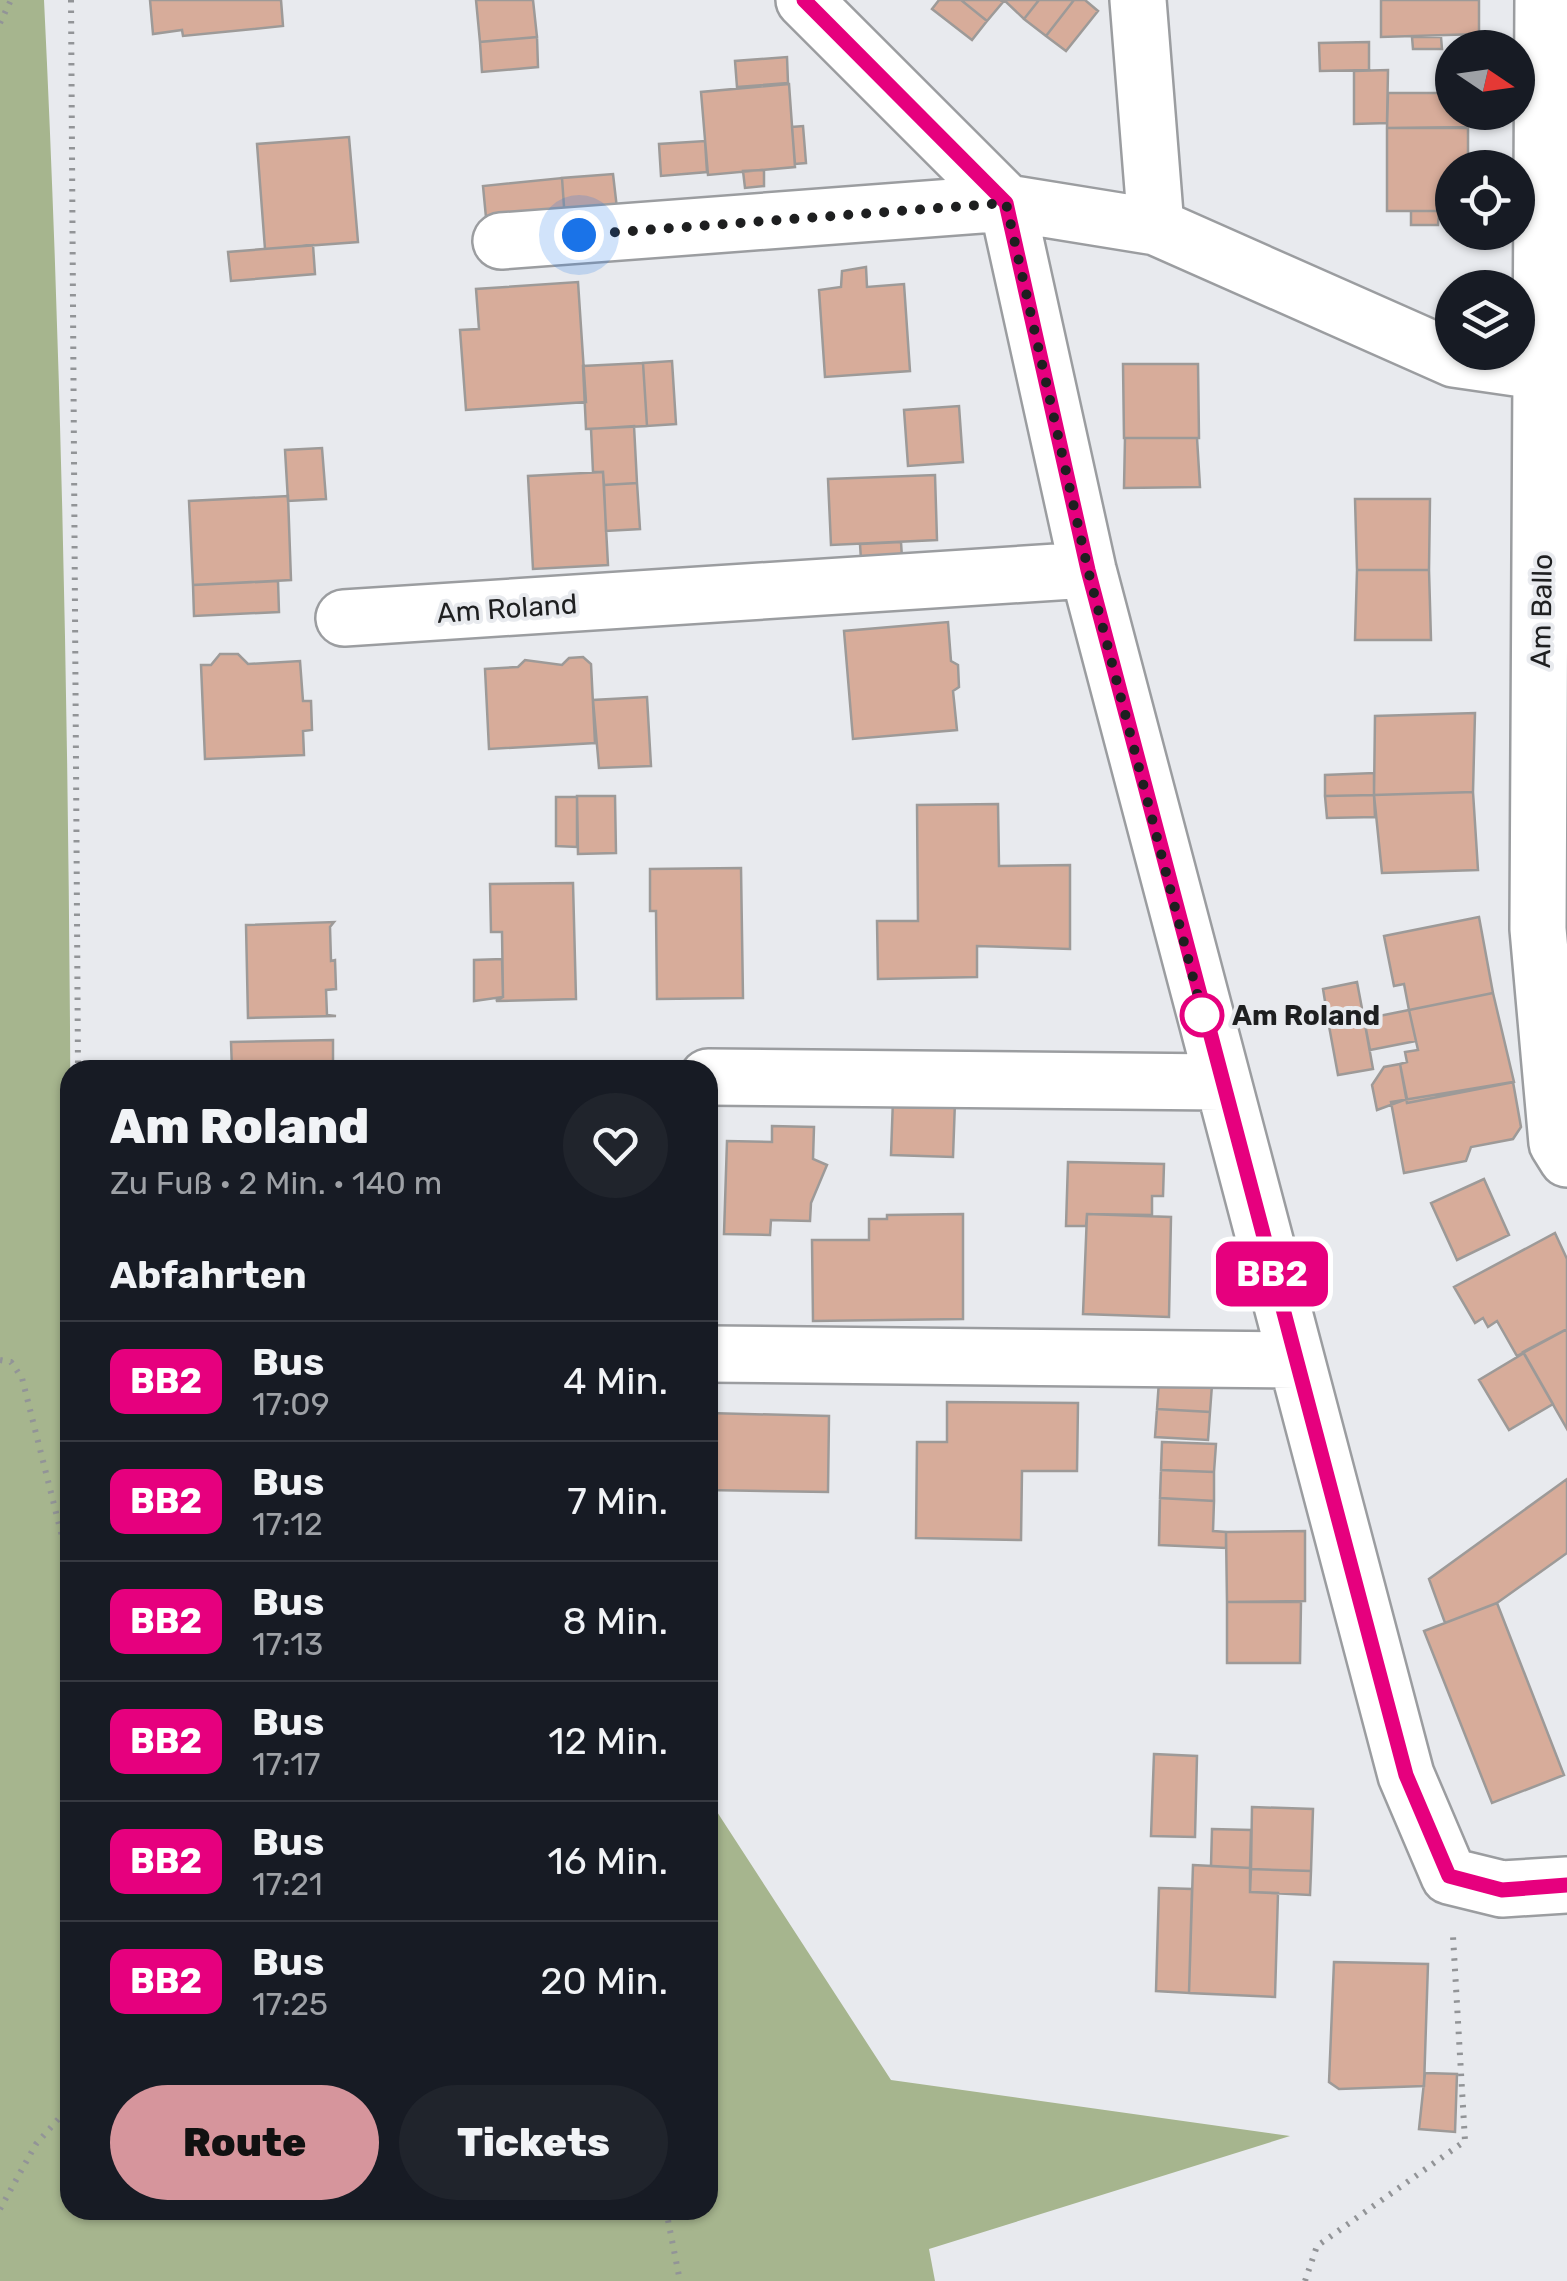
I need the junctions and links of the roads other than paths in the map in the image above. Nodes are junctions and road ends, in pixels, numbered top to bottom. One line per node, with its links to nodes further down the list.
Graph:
1 (804, 0): 4 (street)
2 (1138, 0): 5 (street)
3 (1543, 0): 7 (street, Am Ballo)
4 (1006, 203): 5 (street); 6 (street); 8 (street)
5 (1156, 227): 7 (street)
6 (501, 241)
7 (1544, 372): 12 (street, Am Ballo)
8 (1088, 570): 9 (street, Am Roland); 11 (street)
9 (344, 618)
10 (718, 1077): 11 (street)
11 (1220, 1082): 14 (street)
12 (1567, 1159)
13 (718, 1354): 14 (street)
14 (1296, 1360): 15 (street)
15 (1567, 1885)

